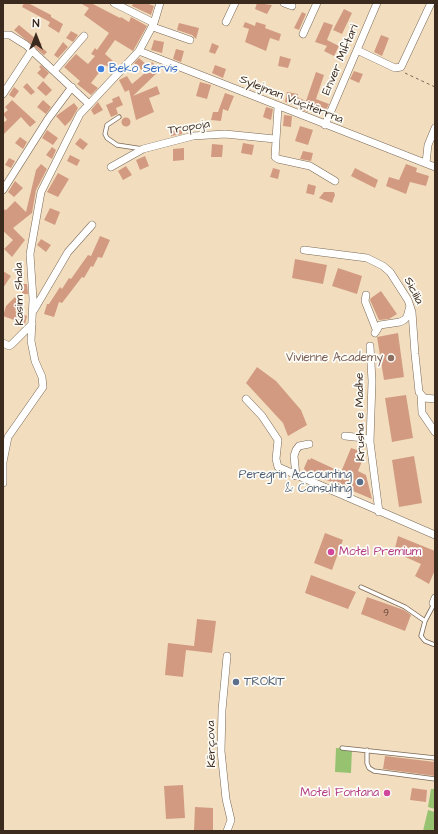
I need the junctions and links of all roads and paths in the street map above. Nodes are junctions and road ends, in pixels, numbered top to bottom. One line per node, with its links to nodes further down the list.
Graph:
1 (114, 3): 10 (street)
2 (160, 3): 10 (street, Kasim Shala)
3 (235, 3): 9 (street)
4 (284, 3): 8 (street)
5 (317, 3): 11 (street)
6 (377, 3): 16 (street, Enver Miftari)
7 (431, 3): 18 (street)
8 (292, 6)
9 (226, 22)
10 (154, 25): 14 (street); 17 (street, Kasim Shala)
11 (303, 34)
12 (3, 35): 15 (street)
13 (84, 36): 19 (street)
14 (190, 40)
15 (32, 50): 19 (street); 22 (street)
16 (357, 50): 18 (street); 26 (street, Enver Miftari)
17 (139, 51): 23 (street, Kasim Shala); 24 (street, Sylejman Vuçitërrna)
18 (395, 68): 21 (path)
19 (54, 71): 20 (street)
20 (72, 86): 23 (street); 34 (street)
21 (435, 87)
22 (3, 94)
23 (89, 104): 39 (street, Kasim Shala)
24 (278, 107): 26 (street, Sylejman Vuçitërrna); 28 (street)
25 (119, 117): 29 (lane)
26 (325, 125): 30 (street, Sylejman Vuçitërrna)
27 (435, 128): 30 (street)
28 (275, 139): 29 (street, Tropoja); 33 (street)
29 (143, 149): 31 (street, Tropoja)
30 (426, 163): 32 (street, Sylejman Vuçitërrna)
31 (111, 167)
32 (435, 167)
33 (335, 181)
34 (3, 190)
35 (92, 225): 39 (street)
36 (304, 250): 38 (street, Sicilia)
37 (366, 295): 38 (street)
38 (410, 306): 43 (street, Sicilia)
39 (33, 311): 40 (street, Kasim Shala)
40 (32, 324): 41 (street); 51 (street, Kasim Shala)
41 (3, 343)
42 (370, 346): 48 (street, Krusha e Madhe)
43 (421, 395): 44 (street); 46 (street, Sicilia)
44 (435, 399)
45 (246, 400): 50 (street)
46 (435, 432)
47 (345, 436): 48 (street)
48 (370, 442): 52 (street, Krusha e Madhe)
49 (309, 444): 50 (street)
50 (296, 476): 52 (street)
51 (3, 483)
52 (379, 512): 53 (street)
53 (435, 535)
54 (361, 587): 56 (lane)
55 (434, 602): 56 (lane)
56 (425, 621): 57 (lane)
57 (435, 645)
58 (226, 656): 63 (street, Kërçova)
59 (342, 748): 60 (lane)
60 (367, 750): 61 (lane); 62 (lane)
61 (435, 758)
62 (435, 779)
63 (228, 831)

